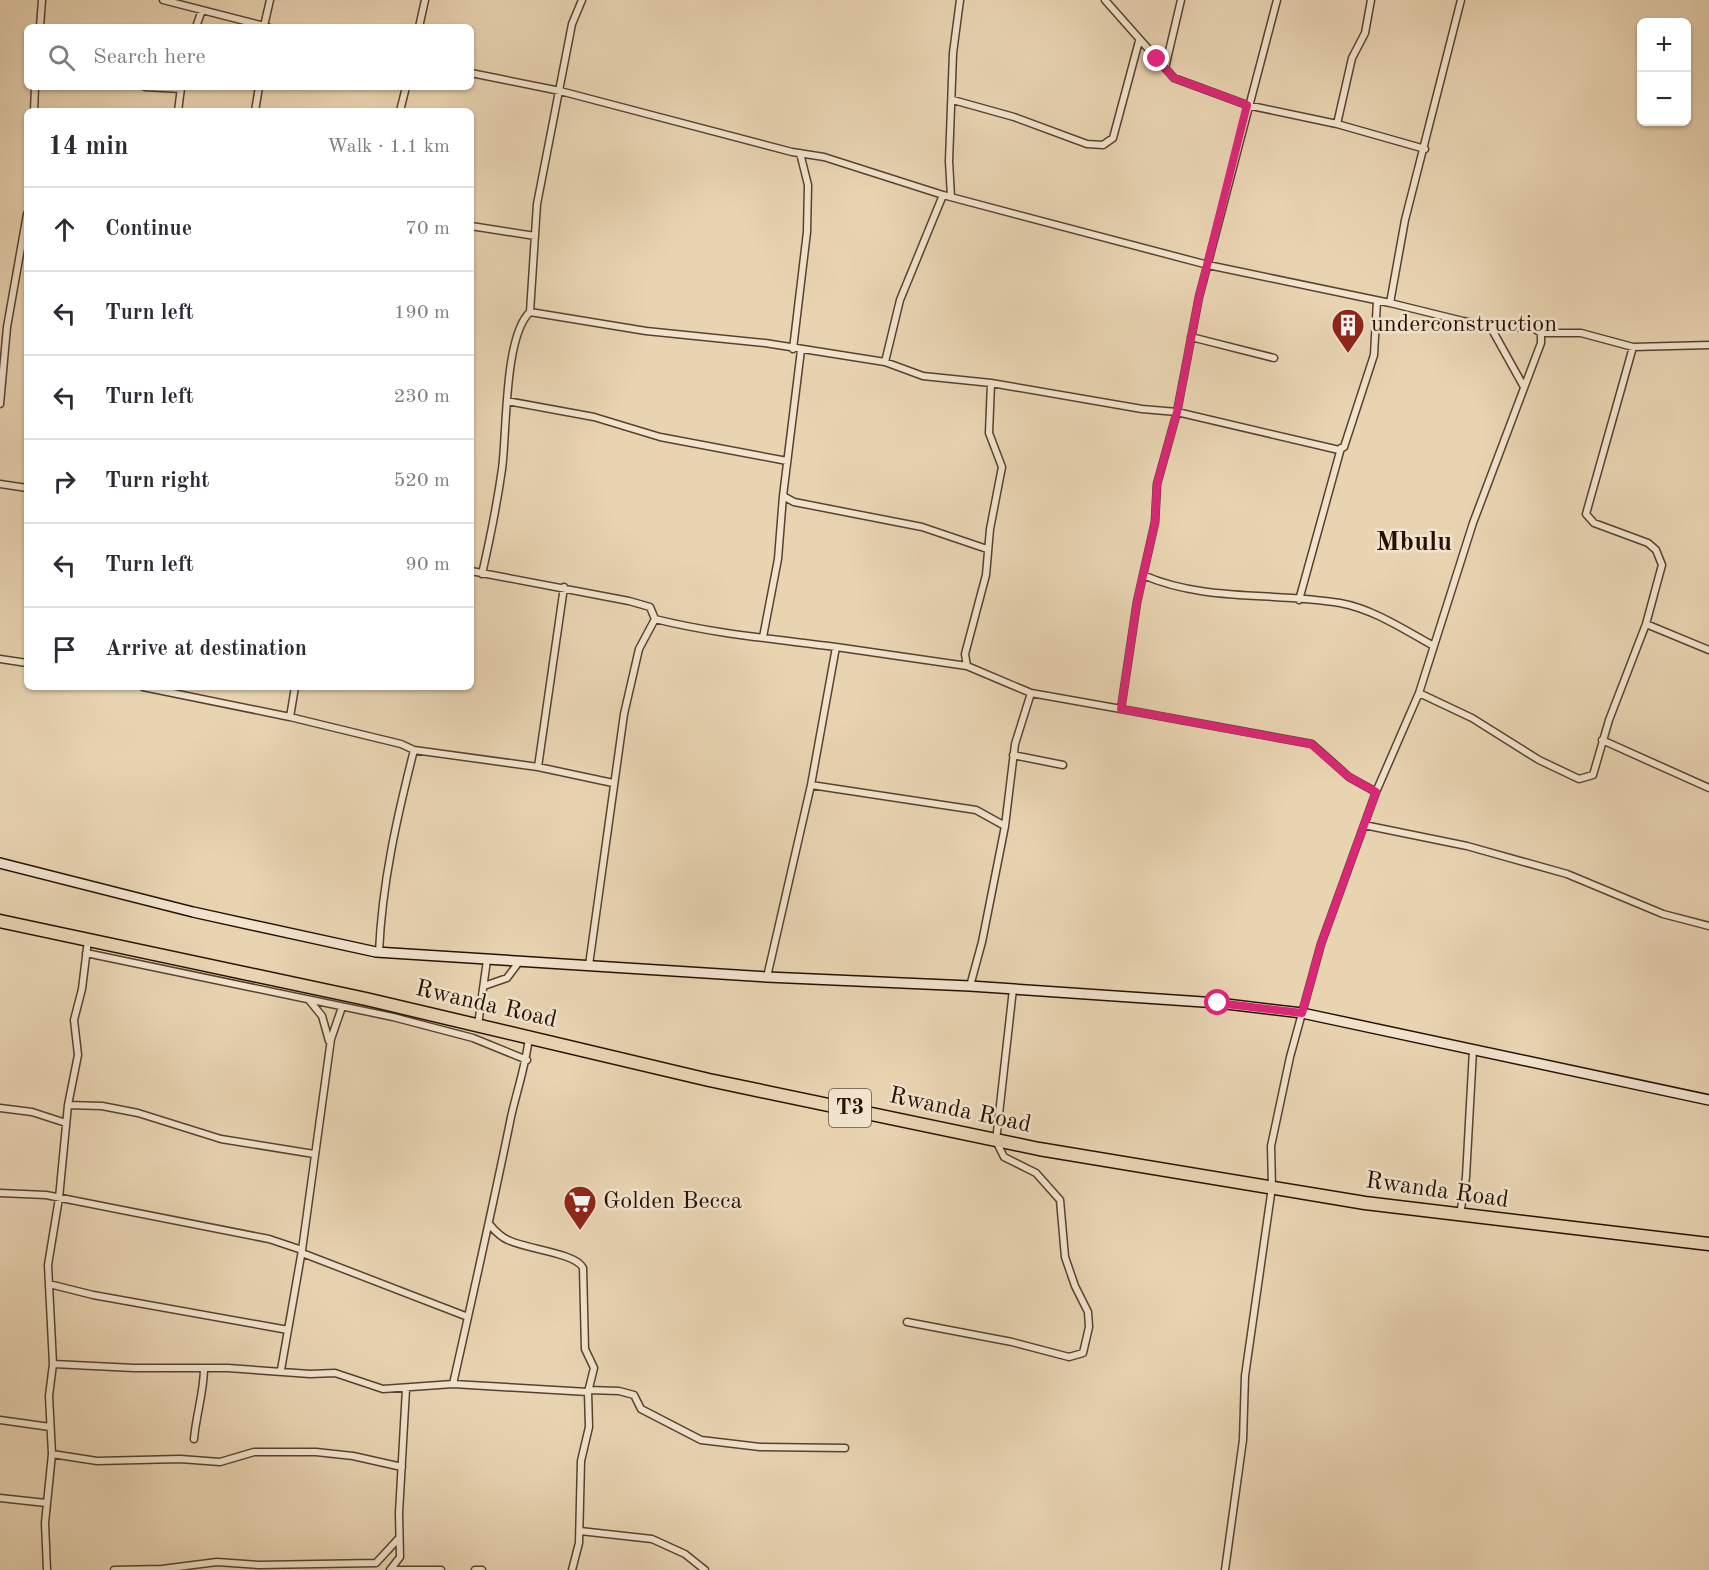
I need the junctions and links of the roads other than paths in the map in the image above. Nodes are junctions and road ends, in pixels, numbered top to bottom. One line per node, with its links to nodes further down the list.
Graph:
1 (42, 0): 14 (street)
2 (163, 0): 12 (street)
3 (270, 0): 17 (street)
4 (425, 0): 18 (street)
5 (582, 0): 26 (street)
6 (960, 0): 27 (street)
7 (1105, 0): 19 (street)
8 (1181, 0): 20 (street)
9 (1277, 0): 28 (street)
10 (1371, 0): 33 (street)
11 (1461, 0): 34 (street)
12 (191, 3): 13 (street)
13 (202, 10): 15 (street); 16 (street)
14 (40, 24)
15 (197, 24)
16 (255, 24)
17 (266, 24)
18 (420, 24)
19 (1139, 41): 20 (street); 27 (street)
20 (1165, 69): 28 (street)
21 (474, 73): 26 (street)
22 (35, 90): 29 (street)
23 (181, 90): 30 (street)
24 (258, 90): 31 (street)
25 (405, 90): 32 (street)
26 (560, 91): 35 (street); 40 (street)
27 (953, 100): 37 (street)
28 (1247, 105): 33 (street); 41 (street)
29 (34, 108)
30 (178, 108)
31 (256, 108)
32 (401, 108)
33 (1337, 124): 34 (street)
34 (1425, 149): 43 (street)
35 (800, 153): 36 (street); 51 (street)
36 (942, 195): 37 (street); 54 (street)
37 (951, 196): 41 (street)
38 (474, 227): 40 (street)
39 (24, 228): 46 (street)
40 (535, 237): 44 (street)
41 (1208, 265): 42 (street); 48 (street)
42 (1377, 301): 43 (street); 60 (street)
43 (1390, 303): 45 (street)
44 (530, 312): 51 (street); 57 (street)
45 (1490, 326): 47 (street); 56 (street)
46 (3, 327): 58 (street)
47 (1541, 333): 50 (street); 56 (street)
48 (1191, 338): 53 (street); 59 (street)
49 (1709, 345): 50 (street)
50 (1633, 347): 72 (street)
51 (793, 349): 52 (street)
52 (801, 350): 54 (street); 61 (street)
53 (1274, 358)
54 (885, 362): 55 (street)
55 (991, 383): 59 (street); 65 (street)
56 (1524, 387): 74 (street)
57 (507, 401): 61 (street); 67 (street)
58 (0, 404)
59 (1177, 412): 60 (street); 68 (street)
60 (1341, 448): 70 (street)
61 (787, 461): 64 (street)
62 (0, 484): 63 (street)
63 (24, 488)
64 (783, 496): 65 (street); 73 (street)
65 (987, 549): 79 (street)
66 (474, 572): 67 (street)
67 (482, 574): 69 (street)
68 (1143, 575): 70 (street); 84 (street)
69 (564, 587): 71 (street); 90 (street)
70 (1299, 600): 74 (street)
71 (655, 619): 73 (street); 91 (street)
72 (1646, 624): 76 (street); 86 (street)
73 (763, 637): 75 (street)
74 (1432, 645): 83 (street)
75 (836, 647): 79 (street); 92 (street)
76 (1709, 650)
77 (0, 658): 78 (street)
78 (24, 662)
79 (967, 666): 82 (street)
80 (158, 690): 85 (street)
81 (294, 690): 85 (street)
82 (1031, 693): 84 (street); 88 (street)
83 (1419, 693): 86 (street); 94 (street)
84 (1121, 709): 94 (street)
85 (290, 717): 87 (street)
86 (1602, 740): 93 (street)
87 (414, 750): 90 (street); 101 (street)
88 (1013, 755): 89 (street); 96 (street)
89 (1063, 765)
90 (538, 767): 91 (street)
91 (613, 783): 105 (street)
92 (811, 785): 96 (street); 106 (street)
93 (1709, 788)
94 (1376, 792): 95 (street)
95 (1364, 825): 99 (street); 112 (street)
96 (1005, 826): 108 (street)
97 (0, 863): 101 (street)
98 (0, 921): 100 (highway, Rwanda Road / T3)
99 (1709, 926)
100 (88, 939): 102 (street); 113 (highway, Rwanda Road / T3)
101 (379, 952): 103 (street)
102 (86, 953): 110 (street); 119 (street)
103 (487, 960): 104 (street); 107 (street)
104 (519, 962): 105 (street); 107 (street)
105 (589, 965): 106 (street)
106 (767, 977): 108 (street)
107 (484, 986): 113 (street)
108 (970, 986): 109 (street)
109 (1013, 989): 112 (street); 122 (street)
110 (309, 1000): 111 (street); 115 (street)
111 (342, 1006): 115 (street); 117 (street)
112 (1302, 1013): 116 (street); 124 (street)
113 (478, 1025): 114 (highway, Rwanda Road / T3)
114 (529, 1036): 117 (street); 122 (highway, Rwanda Road / T3)
115 (330, 1044): 123 (street)
116 (1473, 1050): 118 (street); 127 (street)
117 (527, 1060): 128 (street)
118 (1709, 1100)
119 (68, 1105): 121 (street); 123 (street)
120 (0, 1108): 121 (street)
121 (66, 1123): 126 (street)
122 (996, 1141): 124 (highway, Rwanda Road / T3); 133 (street)
123 (314, 1154): 130 (street)
124 (1272, 1187): 127 (highway, Rwanda Road / T3); 159 (street)
125 (0, 1193): 126 (street)
126 (59, 1198): 130 (street); 131 (street)
127 (1460, 1215): 129 (highway, Rwanda Road / T3)
128 (490, 1225): 132 (street); 140 (street)
129 (1709, 1244)
130 (302, 1251): 132 (street); 134 (street)
131 (49, 1284): 134 (street); 135 (street)
132 (468, 1317): 138 (street)
133 (907, 1322)
134 (288, 1330): 137 (street)
135 (53, 1364): 136 (street); 142 (street)
136 (204, 1368): 137 (street); 143 (street)
137 (281, 1370): 139 (street)
138 (453, 1384): 139 (street); 140 (street)
139 (406, 1389): 146 (street)
140 (588, 1391): 144 (street); 149 (street)
141 (0, 1420): 142 (street)
142 (50, 1428): 145 (street)
143 (194, 1439)
144 (845, 1448)
145 (52, 1454): 146 (street); 148 (street)
146 (402, 1467): 150 (street)
147 (0, 1498): 148 (street)
148 (46, 1503): 151 (street)
149 (580, 1531): 157 (street); 158 (street)
150 (399, 1538): 152 (street); 153 (street)
151 (47, 1570)
152 (114, 1570)
153 (390, 1570): 154 (street)
154 (441, 1570)
155 (475, 1570): 156 (street)
156 (482, 1570)
157 (573, 1570)
158 (705, 1570)
159 (1225, 1570)

